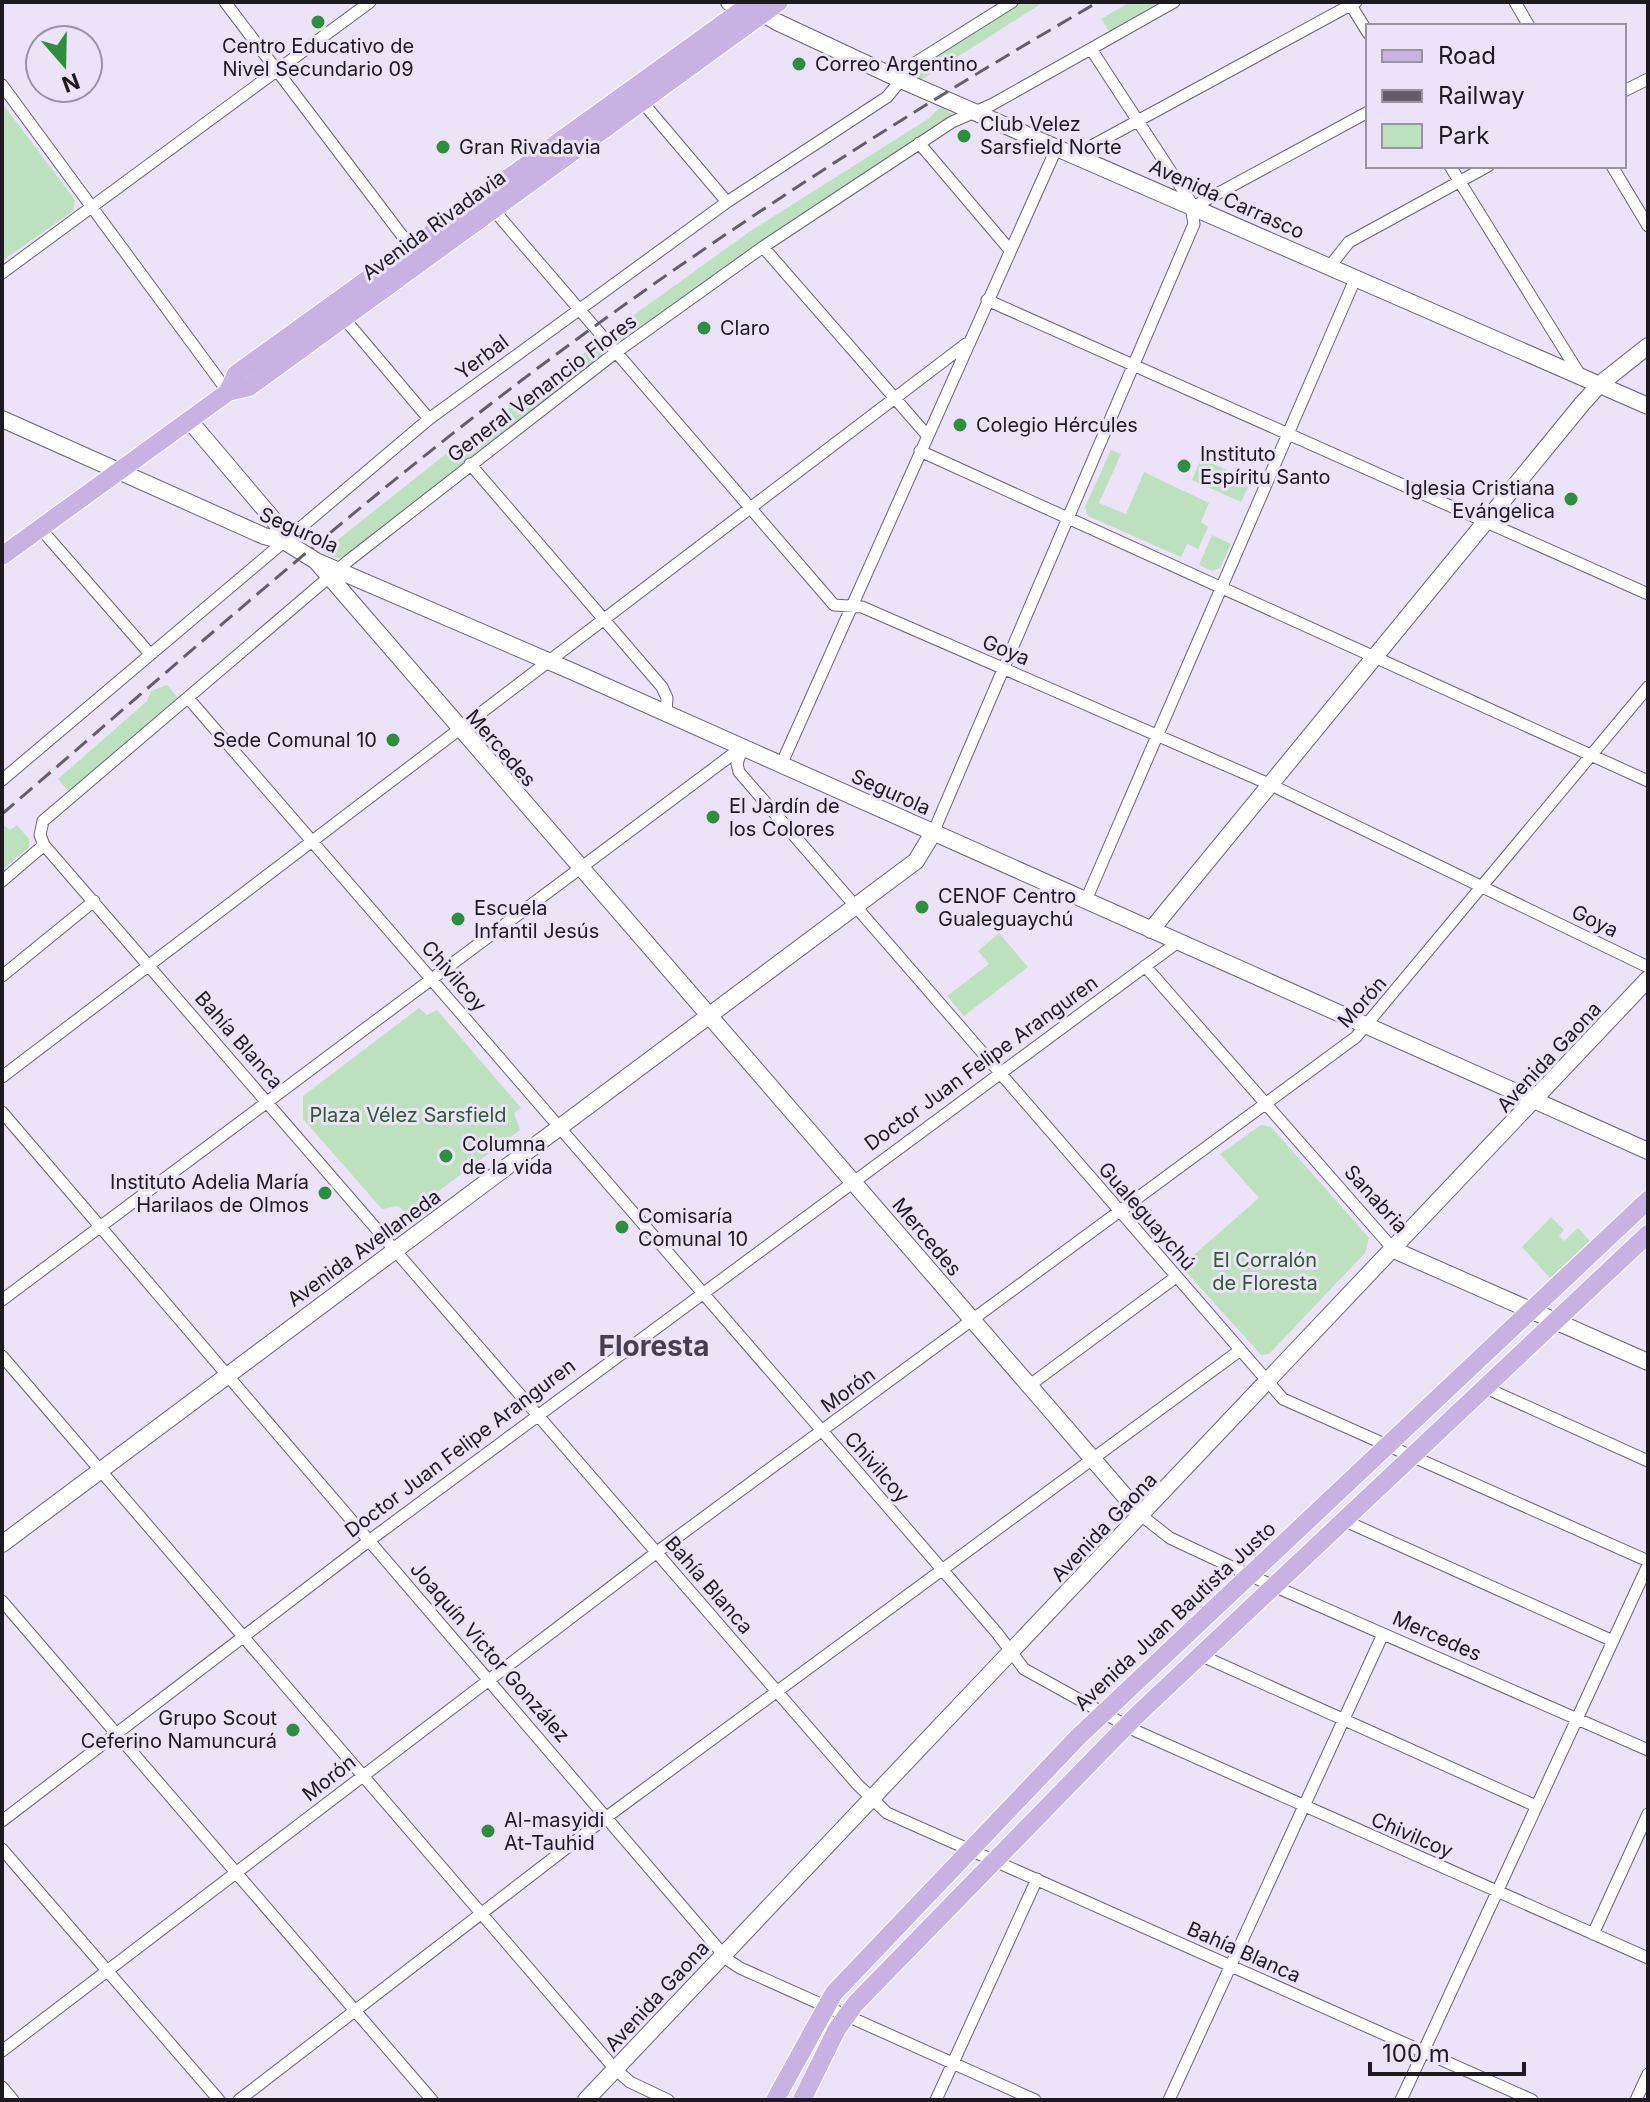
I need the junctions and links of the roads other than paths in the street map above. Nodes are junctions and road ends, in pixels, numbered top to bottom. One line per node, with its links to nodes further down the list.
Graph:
1 (225, 2): 13 (street)
2 (370, 2): 13 (street)
3 (729, 2): 9 (street, Avenida Carrasco)
4 (779, 2): 9 (main road, Avenida Rivadavia)
5 (1012, 2): 15 (street, Yerbal)
6 (1174, 2): 12 (street, General Venancio Flores)
7 (1515, 2): 10 (street)
8 (1352, 3): 11 (street); 21 (street)
9 (753, 6): 15 (street, Avenida Carrasco); 18 (main road, Avenida Rivadavia)
10 (1526, 24)
11 (1366, 29)
12 (1091, 49): 19 (street, General Venancio Flores); 21 (street)
13 (276, 70): 31 (street); 36 (street)
14 (1648, 79): 17 (street)
15 (901, 80): 19 (street, Avenida Carrasco); 29 (street, Yerbal)
16 (2, 85): 31 (street)
17 (1626, 90)
18 (638, 96): 29 (street); 30 (main road, Avenida Rivadavia)
19 (975, 112): 22 (street, General Venancio Flores); 23 (street, Avenida Carrasco)
20 (1366, 113): 32 (street)
21 (1139, 119): 24 (street); 32 (street)
22 (919, 143): 34 (street, General Venancio Flores); 35 (street)
23 (1057, 147): 24 (street, Avenida Carrasco); 35 (street)
24 (1075, 155): 32 (street, Avenida Carrasco)
25 (1451, 168): 28 (street)
26 (1484, 168): 28 (street)
27 (1613, 168): 33 (street)
28 (1460, 181): 37 (street); 43 (street)
29 (727, 202): 41 (street, Yerbal)
30 (488, 204): 36 (main road, Avenida Rivadavia); 41 (street, Goya)
31 (92, 207): 38 (street); 51 (street)
32 (1193, 207): 37 (street, Avenida Carrasco); 48 (street)
33 (1648, 226)
34 (763, 247): 46 (street, General Venancio Flores); 52 (street)
35 (1009, 249): 40 (street)
36 (417, 255): 42 (main road, Avenida Rivadavia)
37 (1330, 266): 39 (street, Avenida Carrasco)
38 (2, 273)
39 (1356, 277): 47 (street, Avenida Carrasco); 57 (street)
40 (987, 300): 44 (street); 48 (street)
41 (577, 309): 46 (street, Goya); 55 (street, Yerbal)
42 (338, 312): 51 (main road, Avenida Rivadavia); 55 (street)
43 (1549, 327): 47 (street); 49 (street)
44 (966, 344): 52 (street); 58 (street)
45 (1648, 346): 50 (street)
46 (615, 353): 60 (street, General Venancio Flores); 63 (street, Goya)
47 (1532, 354): 49 (street, Avenida Carrasco)
48 (1135, 366): 57 (street); 64 (street)
49 (1580, 375): 50 (street, Avenida Carrasco)
50 (1600, 384): 53 (street, Avenida Carrasco); 65 (street)
51 (228, 392): 56 (main road, Avenida Rivadavia)
52 (895, 397): 58 (street); 63 (street)
53 (1648, 406)
54 (2, 419): 61 (street, Segurola)
55 (429, 419): 68 (street, Yerbal)
56 (189, 420): 61 (main road, Avenida Rivadavia); 62 (street)
57 (1290, 433): 65 (street); 73 (street)
58 (926, 434): 59 (street)
59 (920, 451): 64 (street); 76 (street)
60 (470, 464): 71 (street, General Venancio Flores); 77 (street)
61 (119, 470): 66 (street, Segurola); 67 (main road, Avenida Rivadavia)
62 (260, 503): 66 (street); 68 (street)
63 (750, 508): 76 (street, Goya); 77 (street)
64 (1067, 517): 73 (street); 81 (street)
65 (1485, 522): 74 (street); 79 (street)
66 (239, 525): 68 (street, Segurola)
67 (40, 528): 69 (main road, Avenida Rivadavia); 78 (street)
68 (284, 541): 70 (street, Segurola); 78 (street, Yerbal)
69 (2, 556)
70 (316, 561): 71 (street, Mercedes)
71 (334, 574): 72 (street, Segurola); 75 (street, Mercedes); 83 (street, General Venancio Flores)
72 (366, 581): 75 (street); 80 (street, Segurola)
73 (1223, 588): 79 (street); 86 (street)
74 (1648, 594)
75 (349, 602): 85 (street, Mercedes)
76 (850, 607): 81 (street, Goya); 89 (street)
77 (604, 619): 80 (street); 84 (street)
78 (150, 654): 90 (street, Yerbal)
79 (1374, 656): 88 (street); 92 (street)
80 (548, 662): 84 (street, Segurola); 85 (street)
81 (1003, 668): 86 (street, Goya); 93 (street)
82 (1648, 687): 88 (street, Morón)
83 (188, 698): 94 (street, Chivilcoy); 95 (street, General Venancio Flores)
84 (666, 713): 87 (street, Segurola)
85 (458, 729): 94 (street); 96 (street, Mercedes)
86 (1158, 735): 92 (street, Goya); 99 (street)
87 (742, 748): 89 (street, Segurola); 96 (street); 101 (street, Gualeguaychú)
88 (1591, 755): 91 (street); 98 (street, Morón)
89 (781, 765): 93 (street, Segurola)
90 (2, 780)
91 (1648, 781)
92 (1269, 784): 98 (street, Goya); 102 (street)
93 (933, 833): 99 (street, Segurola); 101 (street, Avenida Avellaneda)
94 (312, 841): 104 (street); 108 (street, Chivilcoy)
95 (44, 845): 97 (street); 100 (street, Bahía Blanca)
96 (580, 870): 108 (street); 110 (street, Mercedes)
97 (2, 881)
98 (1483, 886): 106 (street, Goya); 111 (street, Morón)
99 (1086, 900): 102 (street, Segurola)
100 (94, 901): 104 (street, Bahía Blanca); 107 (street)
101 (856, 906): 110 (street, Avenida Avellaneda); 112 (street, Gualeguaychú)
102 (1151, 930): 103 (street, Segurola)
103 (1178, 942): 105 (street, Doctor Juan Felipe Aranguren); 111 (street, Segurola)
104 (150, 964): 113 (street); 115 (street, Bahía Blanca)
105 (1145, 966): 112 (street, Doctor Juan Felipe Aranguren); 116 (street, Sanabria)
106 (1648, 967)
107 (2, 976)
108 (432, 979): 115 (street); 118 (street, Chivilcoy)
109 (1648, 979): 114 (street, Avenida Gaona)
110 (709, 1016): 118 (street, Avenida Avellaneda); 120 (street, Mercedes)
111 (1368, 1025): 114 (street, Segurola); 116 (street, Morón)
112 (999, 1072): 120 (street, Doctor Juan Felipe Aranguren); 122 (street, Gualeguaychú)
113 (2, 1077)
114 (1536, 1100): 119 (street, Segurola); 126 (street, Avenida Gaona)
115 (269, 1103): 123 (street); 125 (street, Bahía Blanca)
116 (1267, 1104): 122 (street, Morón); 126 (street, Sanabria)
117 (2, 1112): 123 (street, Joaquín Victor González)
118 (561, 1129): 125 (street, Avenida Avellaneda); 128 (street, Chivilcoy)
119 (1648, 1151)
120 (854, 1181): 128 (street, Doctor Juan Felipe Aranguren); 131 (street, Mercedes)
121 (1648, 1200): 130 (main road, Avenida Juan Bautista Justo)
122 (1121, 1212): 127 (street, Gualeguaychú); 131 (street, Morón)
123 (100, 1227): 129 (street); 136 (street, Joaquín Victor González)
124 (1648, 1234): 132 (main road)
125 (396, 1250): 136 (street, Avenida Avellaneda); 140 (street, Bahía Blanca)
126 (1394, 1250): 130 (street, Sanabria); 137 (street, Avenida Gaona)
127 (1176, 1277): 133 (street, Gualeguaychú); 138 (street)
128 (704, 1292): 140 (street, Doctor Juan Felipe Aranguren); 141 (street, Chivilcoy)
129 (2, 1300)
130 (1532, 1312): 132 (street, Sanabria); 142 (main road, Avenida Juan Bautista Justo)
131 (972, 1321): 138 (street, Mercedes); 141 (street, Morón)
132 (1556, 1321): 135 (street, Sanabria); 139 (main road)
133 (1239, 1351): 137 (street, Gualeguaychú); 144 (street)
134 (2, 1356): 146 (street)
135 (1648, 1362)
136 (227, 1374): 146 (street, Avenida Avellaneda); 149 (street, Joaquín Victor González)
137 (1267, 1383): 142 (street, Gualeguaychú); 147 (street, Avenida Gaona)
138 (1030, 1385): 144 (street, Mercedes)
139 (1486, 1388): 143 (main road); 145 (street)
140 (539, 1414): 149 (street, Doctor Juan Felipe Aranguren); 151 (street, Bahía Blanca)
141 (823, 1431): 151 (street, Morón); 153 (street, Chivilcoy)
142 (1389, 1445): 143 (street, Gualeguaychú); 154 (main road, Avenida Juan Bautista Justo)
143 (1412, 1456): 148 (main road); 152 (street, Gualeguaychú)
144 (1094, 1459): 147 (street, Mercedes); 153 (street)
145 (1648, 1461)
146 (101, 1469): 150 (street, Avenida Avellaneda); 158 (street)
147 (1142, 1516): 154 (street, Mercedes); 160 (street, Avenida Gaona)
148 (1343, 1520): 155 (main road); 159 (street)
149 (370, 1540): 158 (street, Doctor Juan Felipe Aranguren); 162 (street, Joaquín Victor González)
150 (2, 1544)
151 (657, 1552): 162 (street, Morón); 163 (street, Bahía Blanca)
152 (1648, 1563): 159 (street)
153 (942, 1570): 160 (street, Chivilcoy); 163 (street)
154 (1251, 1576): 155 (street, Mercedes); 164 (main road, Avenida Juan Bautista Justo)
155 (1274, 1585): 157 (street, Mercedes); 161 (main road)
156 (2, 1601): 168 (street)
157 (1383, 1634): 165 (street); 166 (street, Mercedes)
158 (243, 1635): 168 (street, Doctor Juan Felipe Aranguren); 170 (street)
159 (1613, 1641): 166 (street)
160 (1011, 1652): 164 (street, Chivilcoy); 171 (street, Avenida Gaona)
161 (1200, 1655): 165 (street); 167 (main road)
162 (489, 1678): 170 (street, Morón); 175 (street, Joaquín Victor González)
163 (777, 1690): 171 (street, Bahía Blanca); 175 (street)
164 (1103, 1713): 167 (street, Chivilcoy); 178 (main road, Avenida Juan Bautista Justo)
165 (1343, 1719): 172 (street); 173 (street)
166 (1577, 1719): 169 (street, Mercedes); 172 (street)
167 (1126, 1726): 173 (street, Chivilcoy); 179 (main road)
168 (117, 1733): 176 (street, Doctor Juan Felipe Aranguren); 180 (street)
169 (1648, 1750)
170 (362, 1775): 180 (street, Morón); 183 (street)
171 (872, 1799): 178 (street, Bahía Blanca); 185 (street, Avenida Gaona)
172 (1536, 1806): 182 (street)
173 (1302, 1807): 182 (street, Chivilcoy); 187 (street)
174 (1648, 1814): 184 (street)
175 (608, 1816): 183 (street); 185 (street, Joaquín Victor González)
176 (2, 1821)
177 (2, 1849): 188 (street)
178 (971, 1851): 179 (street, Bahía Blanca); 189 (main road, Avenida Juan Bautista Justo)
179 (995, 1861): 181 (street, Bahía Blanca); 191 (main road)
180 (236, 1872): 188 (street, Morón); 190 (street)
181 (1037, 1879): 187 (street, Bahía Blanca); 194 (street)
182 (1496, 1891): 184 (street, Chivilcoy); 193 (street)
183 (481, 1913): 190 (street); 195 (street)
184 (1593, 1934): 186 (street, Chivilcoy)
185 (724, 1955): 189 (street, Joaquín Victor González); 195 (street, Avenida Gaona)
186 (1648, 1958)
187 (1231, 1966): 193 (street, Bahía Blanca); 208 (street)
188 (107, 1971): 192 (street, Morón); 199 (street)
189 (824, 2006): 191 (street, Joaquín Victor González); 204 (main road, Avenida Juan Bautista Justo)
190 (355, 2010): 200 (street); 201 (street)
191 (846, 2016): 194 (street, Joaquín Victor González); 205 (main road)
192 (2, 2051)
193 (1422, 2052): 209 (street); 210 (street, Bahía Blanca)
194 (953, 2063): 206 (street); 207 (street, Joaquín Victor González)
195 (615, 2069): 202 (street, Avenida Gaona); 203 (street)
196 (1648, 2074): 211 (street)
197 (2, 2087): 198 (street)
198 (13, 2100)
199 (219, 2100)
200 (239, 2100)
201 (432, 2100)
202 (586, 2100)
203 (668, 2100)
204 (775, 2100)
205 (802, 2100)
206 (936, 2100)
207 (1035, 2100)
208 (1169, 2100)
209 (1401, 2100)
210 (1532, 2100)
211 (1636, 2100)

